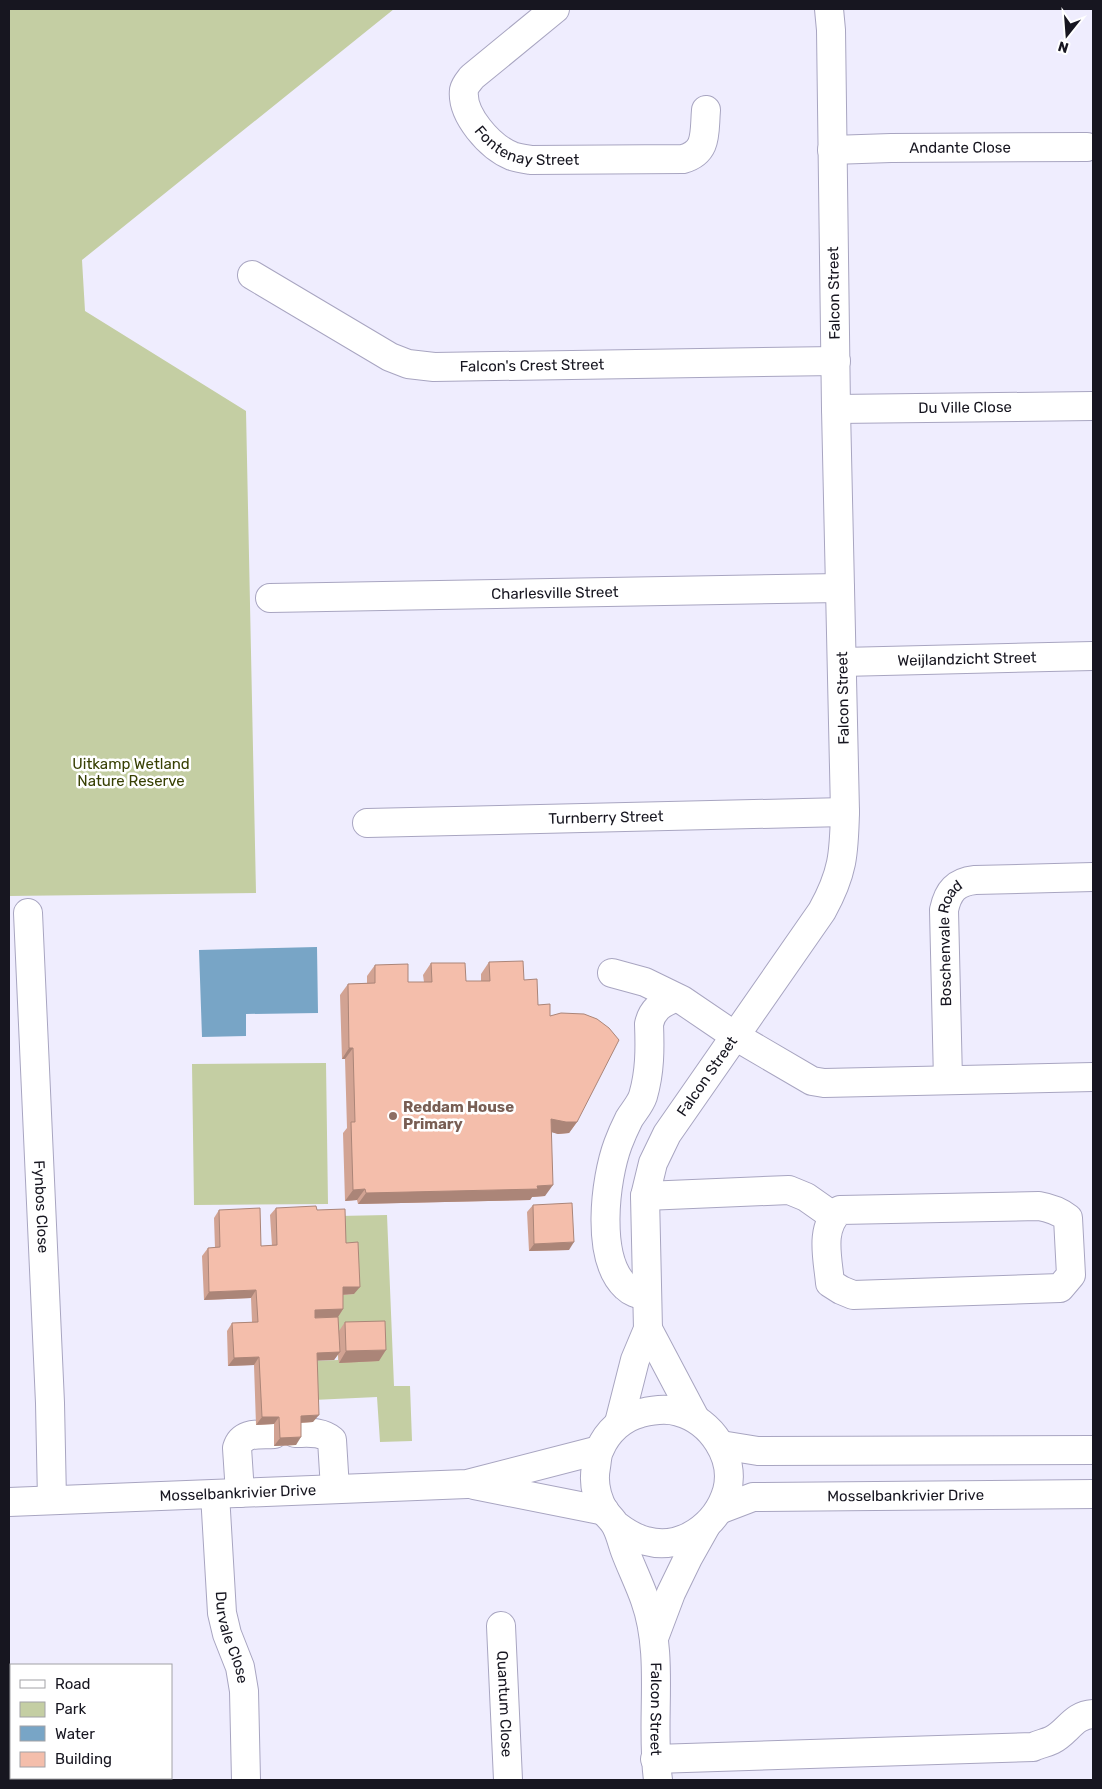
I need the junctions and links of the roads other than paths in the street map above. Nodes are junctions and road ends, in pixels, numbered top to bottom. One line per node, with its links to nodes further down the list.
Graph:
1 (555, 9): 3 (street, Fontenay Street)
2 (829, 9): 5 (street, Falcon Street)
3 (706, 110)
4 (1087, 147): 5 (street, Andante Close)
5 (832, 150): 7 (street, Falcon Street)
6 (252, 274): 7 (street, Falcon's Crest Street)
7 (836, 361): 9 (street, Falcon Street)
8 (1093, 406): 9 (street, Du Ville Close)
9 (836, 409): 10 (street, Falcon Street)
10 (840, 588): 11 (street, Charlesville Street); 13 (street, Falcon Street)
11 (270, 598)
12 (1093, 656): 13 (street, Weijlandzicht Street)
13 (842, 662): 14 (street, Falcon Street)
14 (845, 812): 15 (street, Turnberry Street); 20 (street, Falcon Street)
15 (367, 823)
16 (1093, 877): 22 (street, Boschenvale Road)
17 (28, 913): 36 (street, Fynbos Close)
18 (612, 973): 19 (street)
19 (675, 998): 20 (street); 25 (street)
20 (735, 1036): 22 (street); 23 (street, Falcon Street)
21 (1093, 1077): 22 (street)
22 (948, 1080)
23 (645, 1196): 24 (street); 25 (street, Falcon Street)
24 (833, 1216): 24 (street)
25 (647, 1296): 26 (street, Falcon Street)
26 (648, 1329): 27 (street, Falcon Street); 28 (street, Falcon Street)
27 (695, 1418): 28 (street); 29 (street)
28 (620, 1423): 30 (street)
29 (721, 1446): 31 (street); 39 (street)
30 (599, 1450): 32 (street, Mosselbankrivier Drive); 38 (street)
31 (1093, 1450)
32 (466, 1484): 33 (street, Mosselbankrivier Drive); 38 (street, Mosselbankrivier Drive)
33 (335, 1489): 34 (street, Mosselbankrivier Drive); 34 (street, Durvale Close)
34 (228, 1494): 36 (street, Mosselbankrivier Drive); 44 (street, Durvale Close)
35 (1093, 1494): 39 (street, Mosselbankrivier Drive)
36 (52, 1500): 37 (street, Mosselbankrivier Drive)
37 (9, 1502)
38 (610, 1518): 39 (street); 41 (street, Falcon Street)
39 (713, 1518): 41 (street, Falcon Street)
40 (501, 1626): 45 (street, Quantum Close)
41 (654, 1638): 43 (street, Falcon Street)
42 (1093, 1714): 43 (street)
43 (657, 1770)
44 (246, 1780)
45 (508, 1780)

